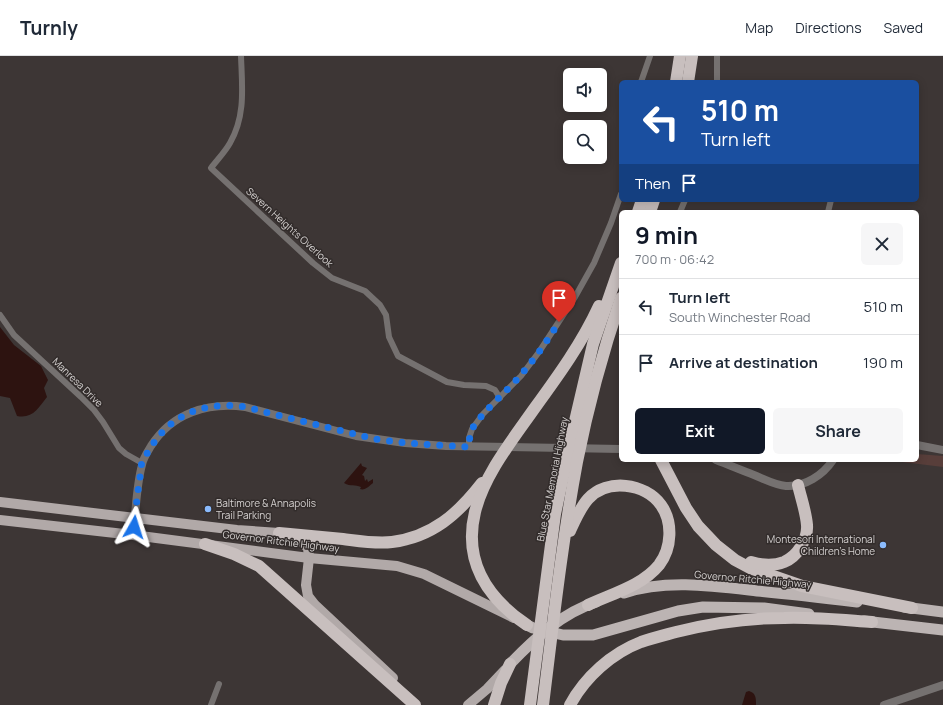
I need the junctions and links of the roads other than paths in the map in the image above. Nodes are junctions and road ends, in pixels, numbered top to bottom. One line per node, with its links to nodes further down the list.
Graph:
1 (241, 56): 15 (street, Severn Heights Overlook)
2 (650, 56): 6 (street)
3 (680, 56): 7 (highway)
4 (692, 56): 8 (highway)
5 (717, 56): 9 (street)
6 (642, 80)
7 (676, 80)
8 (688, 80)
9 (717, 80)
10 (619, 200): 15 (street)
11 (619, 262): 21 (highway)
12 (619, 269): 16 (highway, Blue Star Memorial Highway)
13 (619, 304): 16 (highway, Blue Star Memorial Highway)
14 (0, 315): 25 (street, Manresa Drive)
15 (500, 398): 18 (street)
16 (577, 434): 22 (highway, Blue Star Memorial Highway)
17 (919, 445): 20 (street)
18 (469, 447): 19 (street); 25 (street)
19 (619, 449)
20 (943, 450)
21 (500, 460): 31 (highway); 41 (highway)
22 (572, 462): 35 (highway, Blue Star Memorial Highway); 51 (highway, Blue Star Memorial Highway)
23 (721, 462): 27 (street)
24 (831, 462): 27 (street)
25 (142, 463): 29 (street)
26 (663, 464): 34 (highway)
27 (798, 485): 34 (highway)
28 (0, 502): 29 (main road, Governor Ritchie Highway)
29 (135, 518): 31 (main road, Governor Ritchie Highway); 32 (street)
30 (0, 520): 32 (main road, Governor Ritchie Highway)
31 (279, 533): 36 (main road, Governor Ritchie Highway)
32 (133, 535): 33 (main road, Governor Ritchie Highway)
33 (205, 544): 36 (main road, Governor Ritchie Highway); 47 (highway)
34 (716, 545): 38 (highway)
35 (563, 546): 37 (highway); 52 (highway, Blue Star Memorial Highway)
36 (309, 558): 41 (main road, Governor Ritchie Highway); 48 (main road)
37 (588, 605): 38 (highway, Governor Ritchie Highway); 43 (highway, Governor Ritchie Highway)
38 (912, 608): 39 (highway, Governor Ritchie Highway)
39 (943, 612)
40 (872, 622): 41 (highway, Governor Ritchie Highway); 42 (highway, Governor Ritchie Highway); 53 (highway)
41 (527, 625)
42 (943, 630)
43 (510, 664): 49 (main road); 50 (highway)
44 (219, 684): 46 (street)
45 (943, 685): 54 (street)
46 (211, 705)
47 (416, 705)
48 (422, 705)
49 (468, 705)
50 (494, 705)
51 (530, 705)
52 (543, 705)
53 (570, 705)
54 (884, 705)

